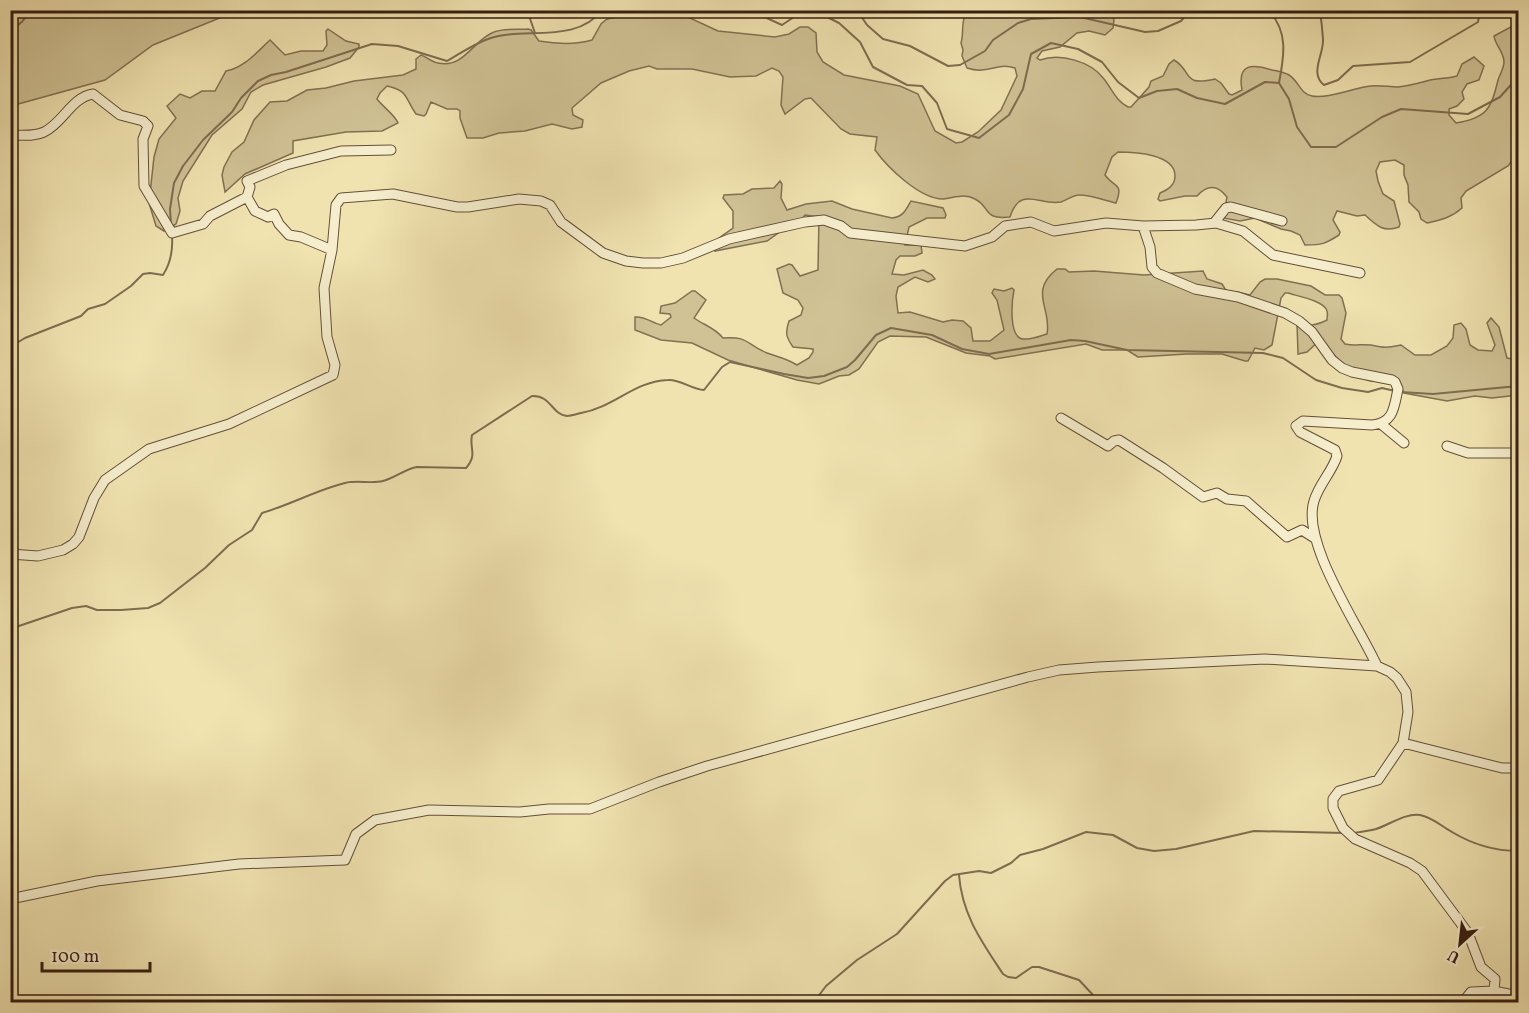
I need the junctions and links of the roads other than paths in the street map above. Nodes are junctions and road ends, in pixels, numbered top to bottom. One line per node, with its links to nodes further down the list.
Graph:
1 (10, 135): 3 (street)
2 (391, 150): 3 (street)
3 (247, 197): 7 (street)
4 (1282, 221): 5 (street)
5 (1214, 223): 6 (street); 8 (street)
6 (1143, 226): 7 (street); 10 (street)
7 (332, 250): 15 (street)
8 (1360, 273)
9 (1061, 418): 14 (street)
10 (1381, 424): 11 (street); 14 (street)
11 (1404, 443)
12 (1447, 446): 13 (street)
13 (1518, 453)
14 (1316, 538): 16 (street)
15 (10, 554)
16 (1377, 666): 17 (street); 19 (street)
17 (1403, 744): 18 (street); 20 (street)
18 (1518, 768)
19 (10, 899)
20 (1494, 991): 21 (street); 22 (street)
21 (1518, 996)
22 (1463, 1002)

